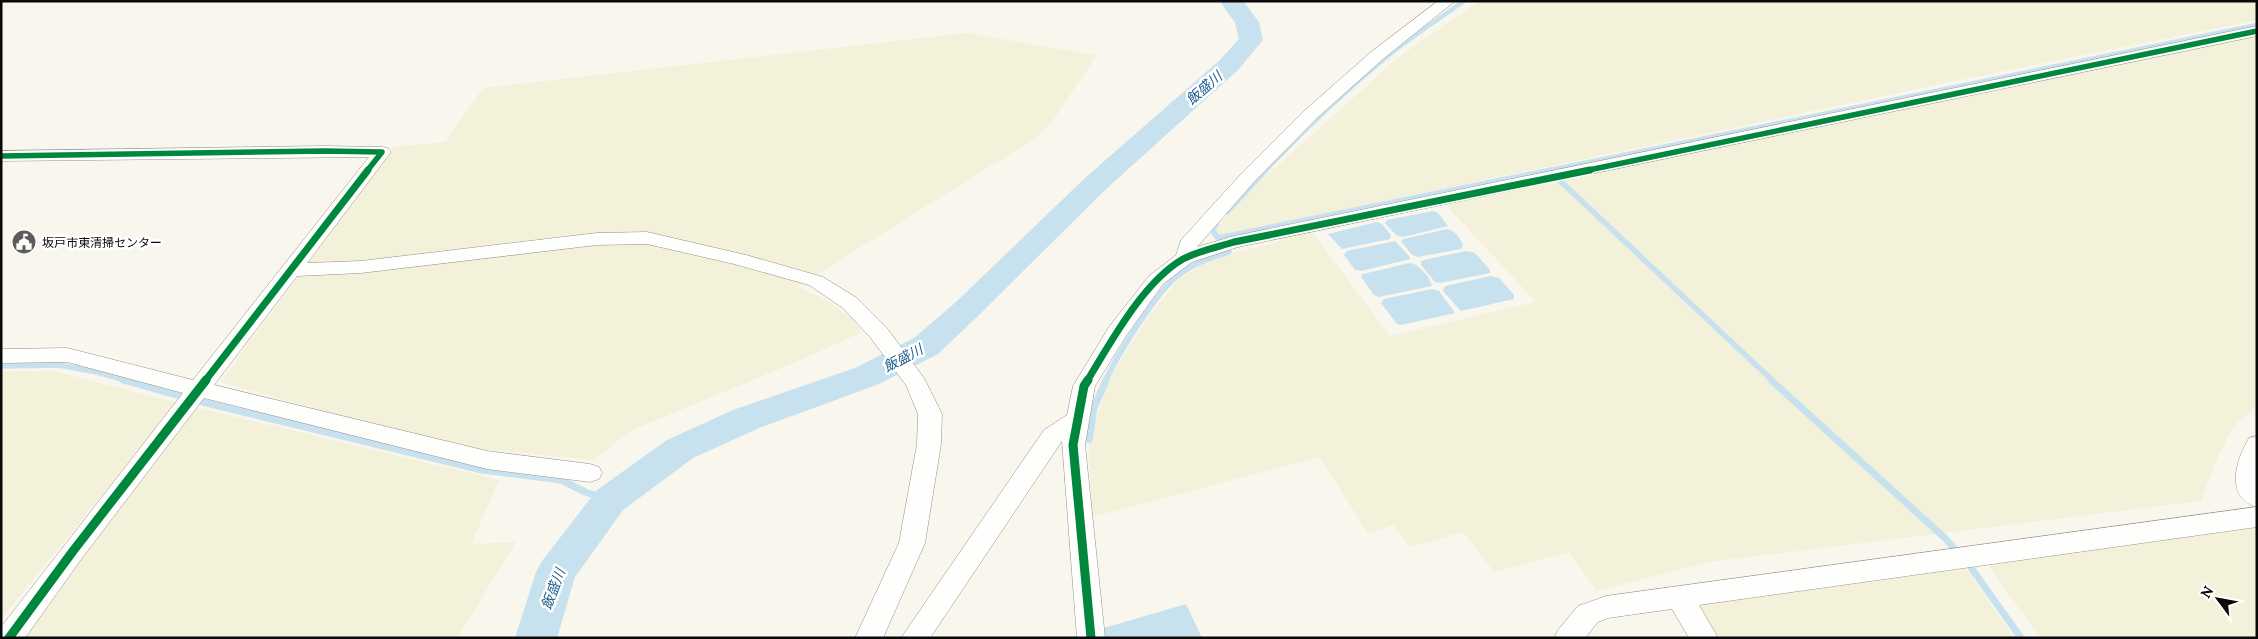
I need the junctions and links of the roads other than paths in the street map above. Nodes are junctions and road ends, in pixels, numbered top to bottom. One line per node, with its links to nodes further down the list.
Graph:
1 (1448, 1): 4 (street)
2 (2257, 31): 4 (street)
3 (1, 156): 5 (street)
4 (1185, 258): 8 (street)
5 (292, 270): 7 (street); 15 (street)
6 (1, 356): 7 (street)
7 (198, 390): 10 (street); 14 (street)
8 (1077, 420): 16 (street); 17 (street)
9 (2257, 444): 11 (street)
10 (590, 473)
11 (2257, 498)
12 (2257, 517): 13 (street)
13 (1680, 598): 18 (street); 19 (street)
14 (9, 638)
15 (869, 638)
16 (915, 638)
17 (1091, 638)
18 (1568, 638)
19 (1704, 638)

